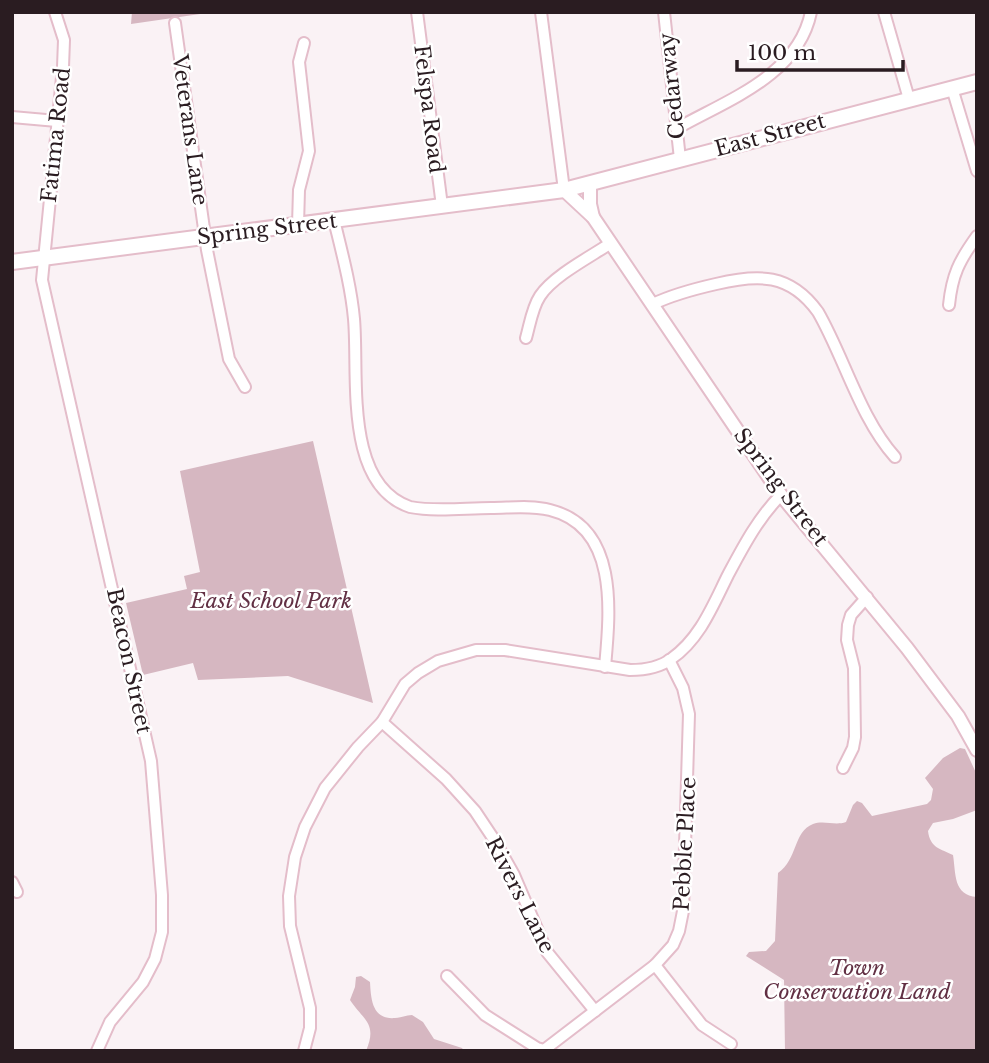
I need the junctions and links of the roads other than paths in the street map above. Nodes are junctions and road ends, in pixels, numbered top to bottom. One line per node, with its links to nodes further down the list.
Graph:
1 (55, 12): 13 (street, Fatima Road)
2 (417, 12): 19 (street, Felspa Road)
3 (541, 12): 18 (street)
4 (664, 12): 14 (street, Cedarway)
5 (811, 12): 14 (street)
6 (884, 12): 11 (street)
7 (175, 23): 23 (street, Veterans Lane)
8 (304, 43): 22 (street)
9 (977, 82): 10 (main road, East Street)
10 (952, 88): 11 (main road, East Street); 16 (street)
11 (909, 99): 15 (main road, East Street)
12 (12, 117): 13 (street)
13 (57, 121): 26 (street, Fatima Road)
14 (676, 129): 15 (street, Cedarway)
15 (680, 159): 17 (main road, East Street)
16 (977, 171)
17 (590, 183): 18 (main road, East Street); 20 (street, Spring Street)
18 (564, 190): 19 (main road, Spring Street); 20 (street, Spring Street)
19 (442, 206): 21 (main road, Spring Street)
20 (593, 217): 25 (street, Spring Street)
21 (334, 220): 22 (main road, Spring Street); 36 (street)
22 (298, 225): 23 (main road, Spring Street)
23 (205, 236): 26 (main road, Spring Street); 31 (street, Veterans Lane)
24 (977, 236): 29 (street)
25 (611, 243): 28 (street, Spring Street); 30 (street)
26 (43, 259): 27 (main road, Spring Street); 45 (street, Beacon Street)
27 (12, 262)
28 (653, 304): 32 (street); 33 (street, Spring Street)
29 (949, 305)
30 (526, 338)
31 (245, 387)
32 (895, 457)
33 (781, 495): 34 (street, Spring Street); 35 (street)
34 (867, 597): 38 (street, Spring Street); 39 (street)
35 (669, 660): 36 (street); 40 (street, Pebble Place)
36 (605, 667): 37 (street)
37 (382, 722): 42 (street, Rivers Lane); 46 (street)
38 (975, 741)
39 (843, 768)
40 (655, 965): 42 (street, Pebble Place); 43 (street)
41 (447, 976): 44 (street)
42 (595, 1012): 44 (street, Pebble Place)
43 (731, 1044)
44 (542, 1050)
45 (97, 1051)
46 (304, 1051)

